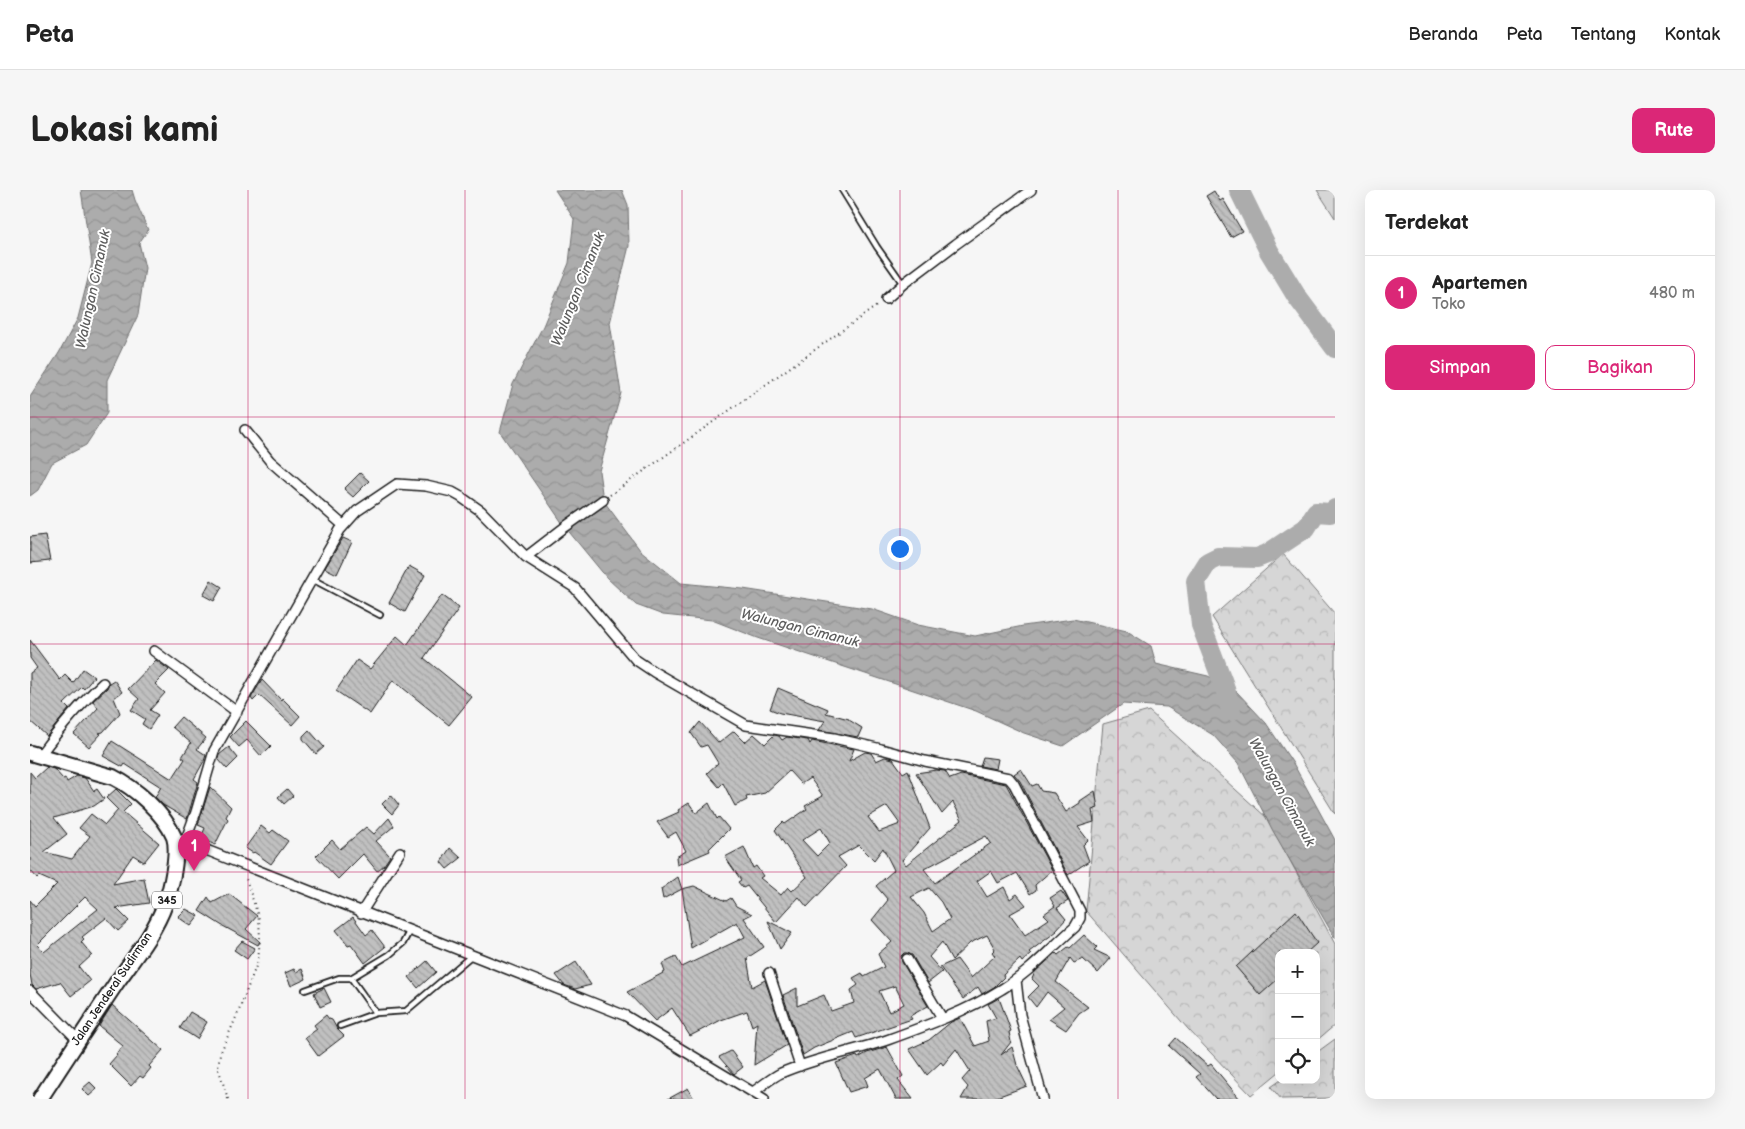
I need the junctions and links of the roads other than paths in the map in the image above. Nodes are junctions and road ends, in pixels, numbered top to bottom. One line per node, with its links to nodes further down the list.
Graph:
1 (842, 190): 3 (lane)
2 (1031, 190): 3 (street)
3 (903, 284): 4 (street)
4 (886, 299)
5 (244, 430): 7 (street)
6 (603, 500): 8 (street)
7 (343, 525): 8 (street); 9 (street)
8 (526, 557): 23 (street)
9 (312, 579): 10 (lane); 13 (street)
10 (380, 615)
11 (154, 651): 13 (street)
12 (103, 683): 14 (street)
13 (237, 712): 15 (street)
14 (35, 754): 15 (main road)
15 (179, 840): 17 (street); 29 (main road, Jalan Jenderal Sudirman / 345)
16 (400, 852): 17 (street)
17 (361, 913): 18 (street)
18 (410, 932): 19 (street); 22 (lane)
19 (470, 956): 26 (lane); 31 (street)
20 (907, 959): 27 (street)
21 (769, 973): 30 (street)
22 (351, 978): 24 (lane); 26 (lane)
23 (1016, 980): 27 (street); 34 (street)
24 (305, 990)
25 (30, 992): 29 (street)
26 (376, 1012): 28 (lane)
27 (942, 1018): 30 (street)
28 (340, 1026)
29 (78, 1040): 32 (main road, Jalan Jenderal Sudirman / 345)
30 (800, 1066): 31 (street)
31 (753, 1092): 33 (street)
32 (40, 1099)
33 (764, 1099)
34 (1043, 1099)

